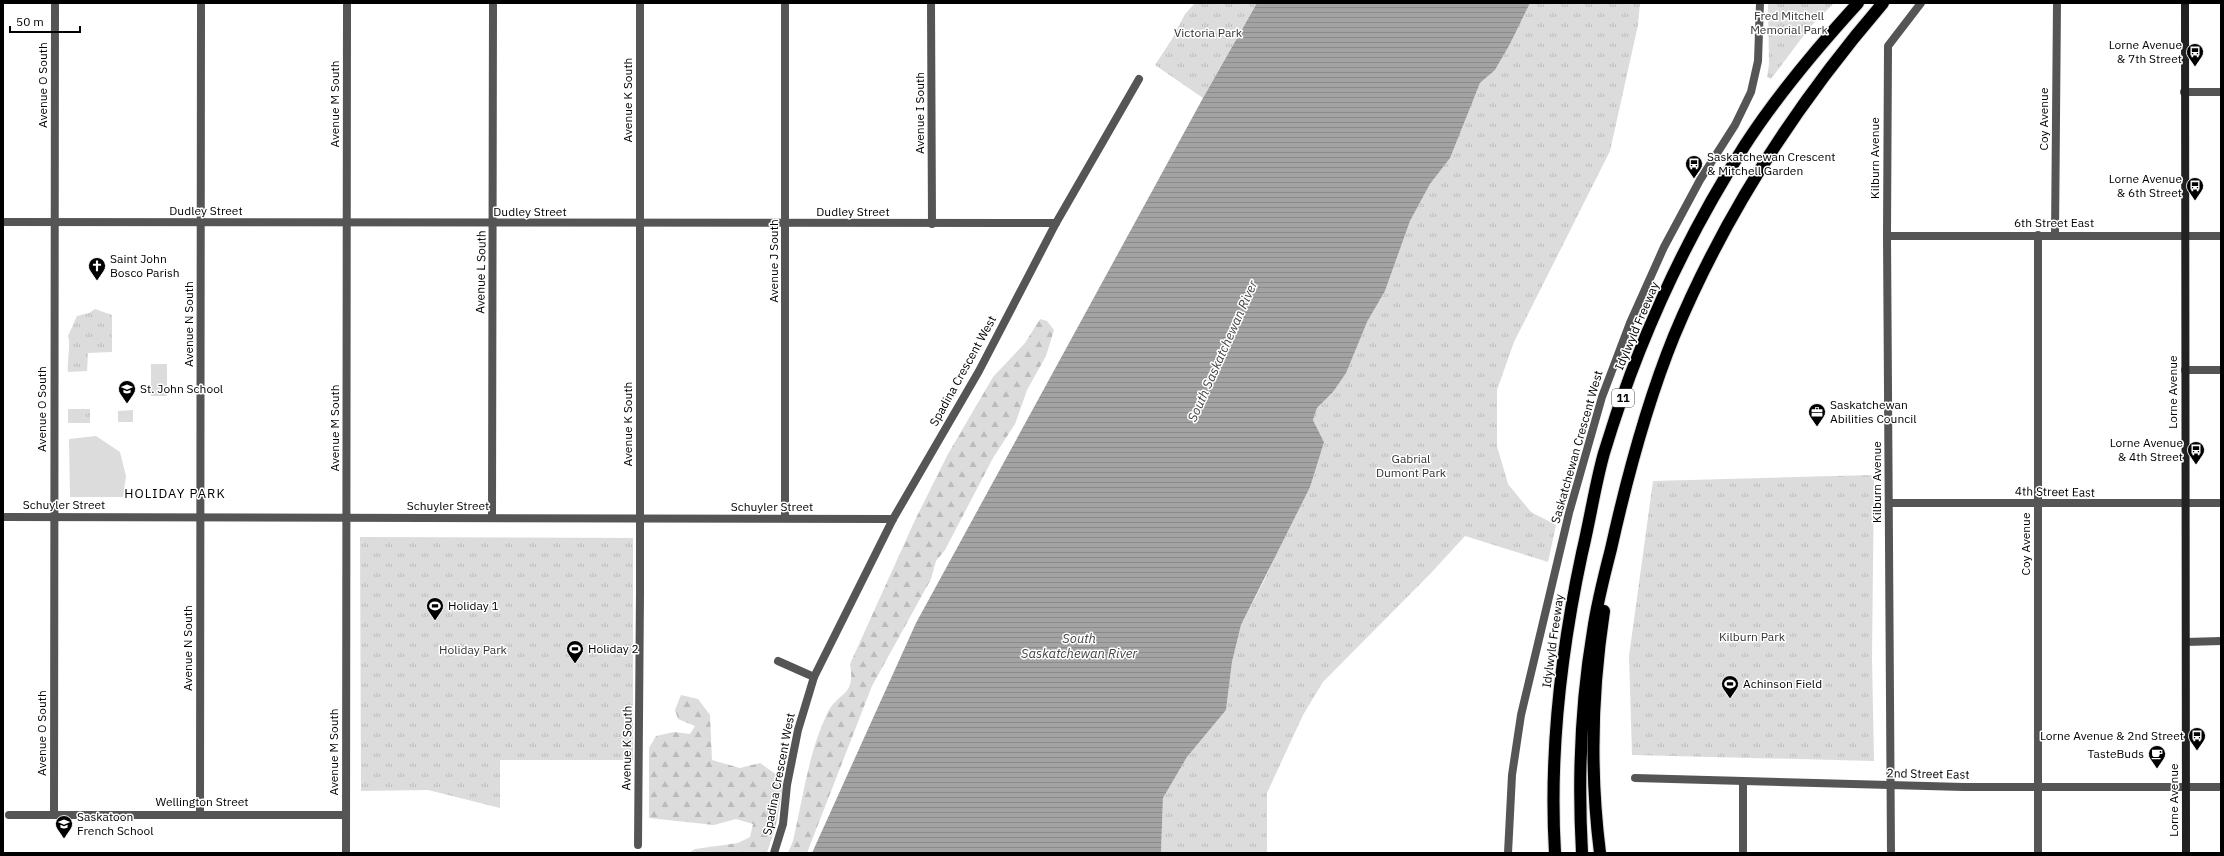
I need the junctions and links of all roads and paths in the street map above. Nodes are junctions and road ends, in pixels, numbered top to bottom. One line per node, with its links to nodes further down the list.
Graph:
1 (55, 3): 18 (street, Avenue O South)
2 (201, 3): 19 (street, Avenue N South)
3 (348, 3): 20 (street, Avenue M South)
4 (493, 3): 23 (street, Avenue L South)
5 (640, 3): 21 (street, Avenue K South)
6 (785, 3): 24 (street, Avenue J South)
7 (931, 3): 25 (street, Avenue I South)
8 (1760, 3): 63 (street, Saskatchewan Crescent West)
9 (1858, 3): 64 (highway, Idylwyld Freeway / 11)
10 (1883, 3): 33 (highway, 11)
11 (1921, 3): 28 (street, Kilburn Avenue)
12 (2057, 3): 26 (street, Coy Avenue)
13 (2184, 3): 15 (main road, Lorne Avenue)
14 (1139, 78): 22 (street, Spadina Crescent West)
15 (2184, 92): 16 (street); 29 (main road, Lorne Avenue)
16 (2221, 92)
17 (3, 222): 18 (street, Dudley Street)
18 (55, 222): 19 (street, Dudley Street); 39 (street, Avenue O South)
19 (201, 222): 20 (street, Dudley Street); 44 (street, Avenue N South)
20 (347, 223): 23 (street, Dudley Street); 41 (street, Avenue M South)
21 (640, 223): 23 (street, Dudley Street); 24 (street, Dudley Street); 42 (street, Avenue K South)
22 (1056, 223): 25 (street, Dudley Street); 45 (street, Spadina Crescent West)
23 (494, 224): 40 (street, Avenue L South)
24 (786, 224): 25 (street, Dudley Street); 43 (street, Avenue J South)
25 (932, 224)
26 (2055, 234): 27 (street, 6th Street East); 29 (street, 6th Street East)
27 (2038, 235): 28 (street, 6th Street East); 35 (street, Coy Avenue)
28 (1887, 236): 34 (street, Kilburn Avenue)
29 (2184, 236): 30 (street, 6th Street East); 31 (main road, Lorne Avenue)
30 (2221, 236)
31 (2185, 370): 32 (street); 36 (main road, Lorne Avenue)
32 (2221, 370)
33 (1623, 493): 65 (highway, 11); 66 (highway)
34 (1889, 503): 35 (street, 4th Street East); 52 (street, Kilburn Avenue)
35 (2038, 503): 36 (street, 4th Street East); 53 (street, Coy Avenue)
36 (2185, 503): 37 (street, 4th Street East); 47 (main road, Lorne Avenue)
37 (2221, 503)
38 (3, 517): 39 (street, Schuyler Street)
39 (54, 517): 44 (street, Schuyler Street); 58 (street, Avenue O South)
40 (492, 517): 41 (street, Schuyler Street); 42 (street, Schuyler Street)
41 (347, 518): 44 (street, Schuyler Street); 59 (street, Avenue M South)
42 (640, 518): 43 (street, Schuyler Street); 60 (street, Avenue K South)
43 (785, 518): 45 (street, Schuyler Street)
44 (201, 519): 56 (street, Avenue N South)
45 (893, 519): 49 (street, Spadina Crescent West)
46 (2221, 641): 47 (street)
47 (2186, 642): 54 (main road, Lorne Avenue)
48 (778, 661): 49 (street)
49 (814, 677): 62 (street, Spadina Crescent West)
50 (1635, 778): 51 (street, 2nd Street East)
51 (1743, 782): 52 (street, 2nd Street East); 67 (street)
52 (1891, 786): 53 (street, 2nd Street East); 68 (street, Kilburn Avenue)
53 (2039, 786): 54 (street, 2nd Street East); 69 (street, Coy Avenue)
54 (2186, 787): 55 (street, 2nd Street East); 70 (main road, Lorne Avenue)
55 (2221, 787)
56 (200, 813): 58 (street, Wellington Street); 59 (street, Wellington Street)
57 (10, 815): 58 (street, Wellington Street)
58 (54, 815)
59 (346, 815): 61 (street, Avenue M South)
60 (638, 845)
61 (346, 853)
62 (774, 853)
63 (1508, 853)
64 (1555, 853)
65 (1582, 853)
66 (1600, 853)
67 (1743, 853)
68 (1891, 853)
69 (2038, 853)
70 (2186, 853)

